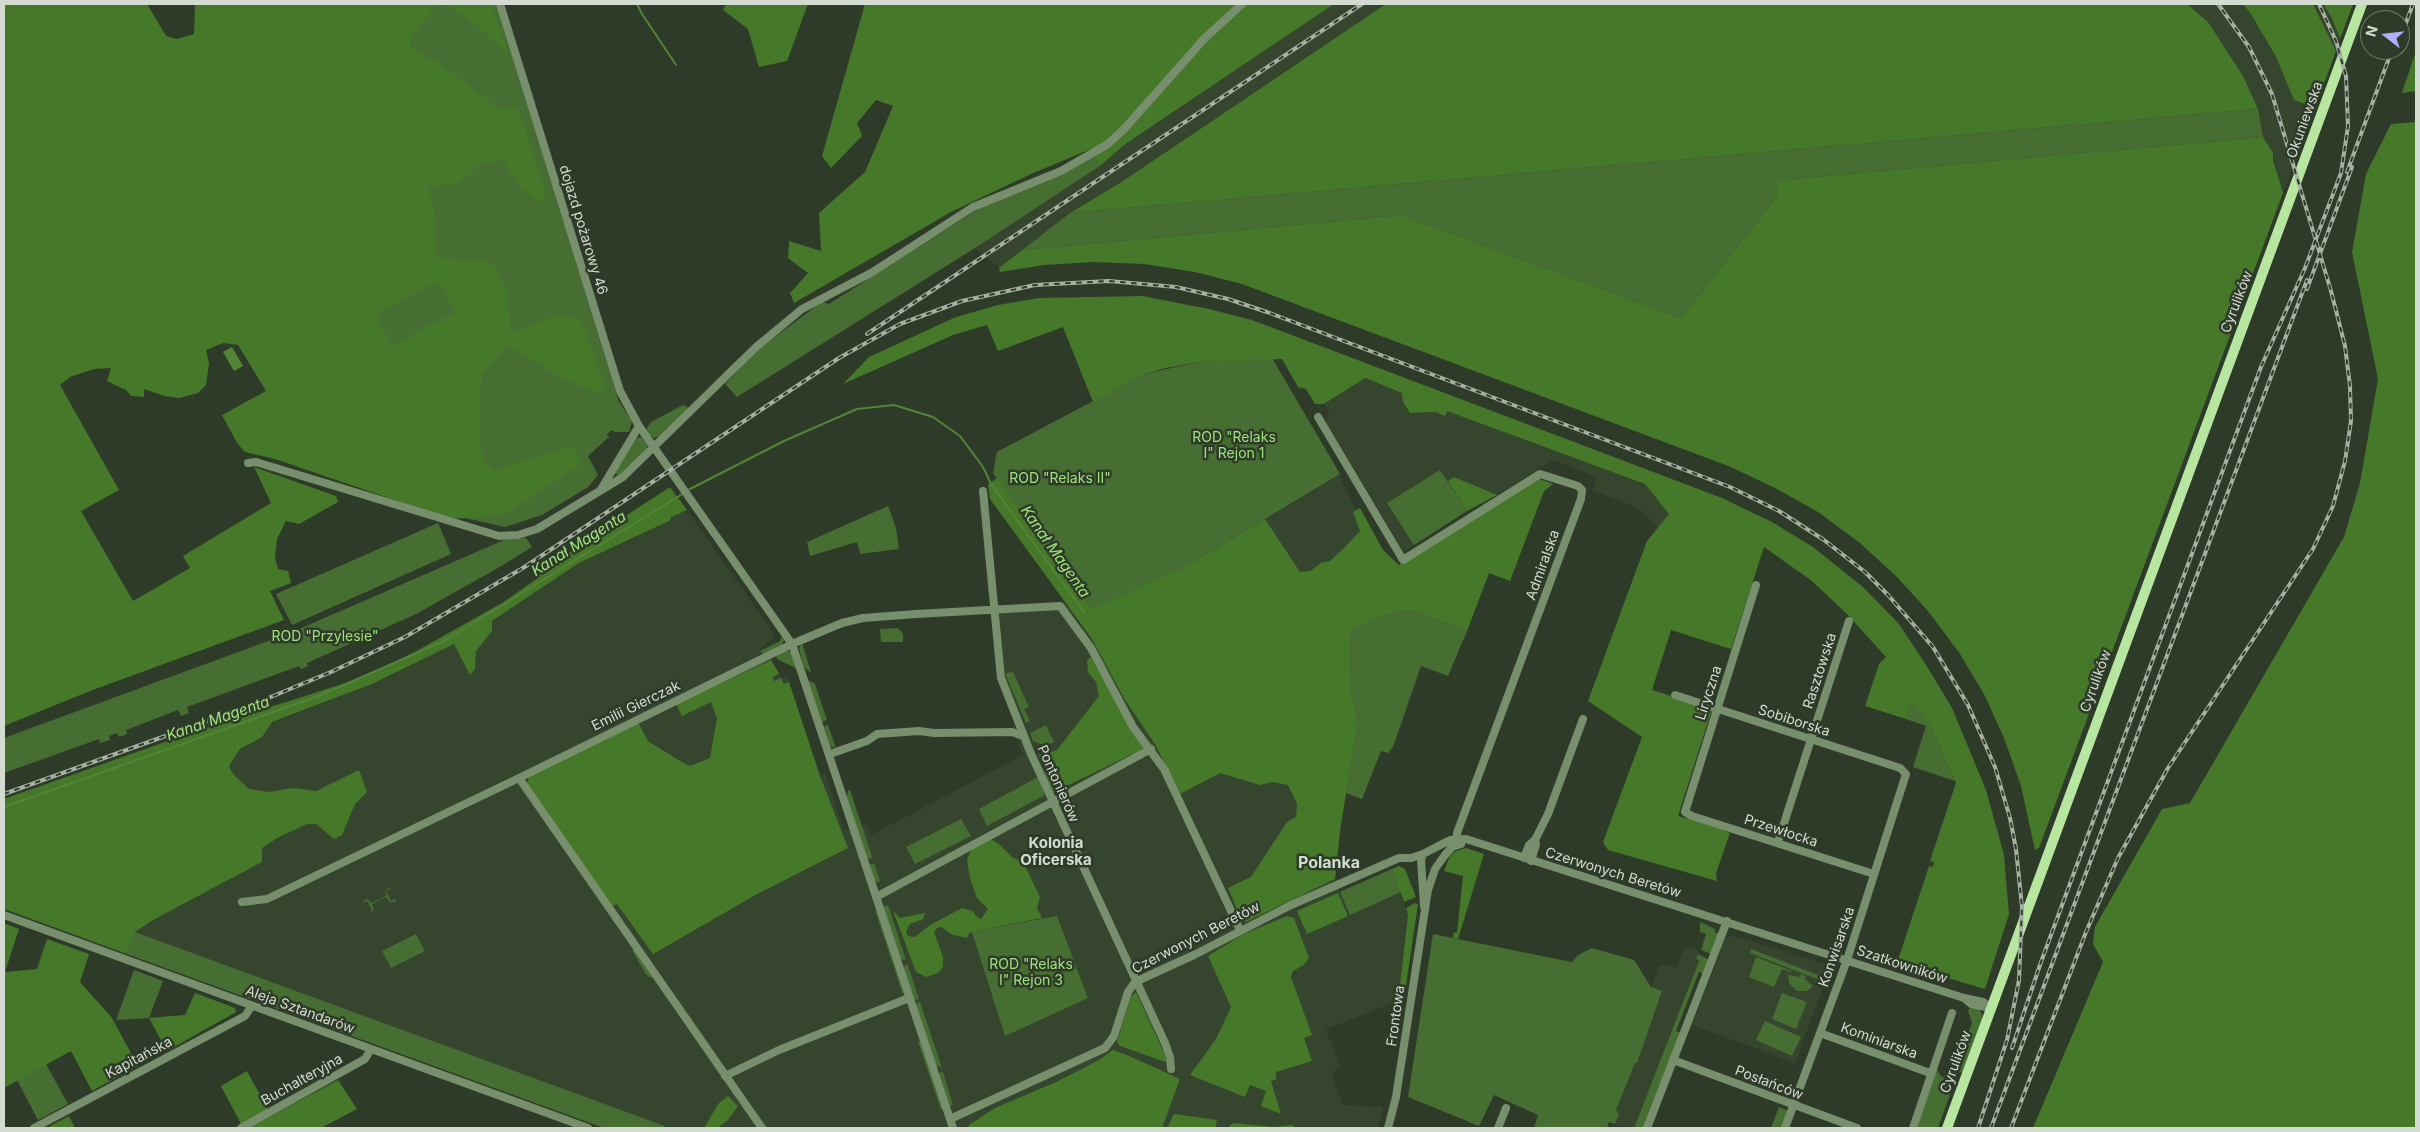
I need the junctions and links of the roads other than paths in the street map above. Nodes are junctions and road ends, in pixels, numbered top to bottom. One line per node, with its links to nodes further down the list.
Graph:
1 (500, 4): 6 (street, dojazd pożarowy 46)
2 (1242, 4): 7 (street)
3 (2362, 4): 4 (main road, Okuniewska)
4 (2273, 245): 49 (main road, Cyrulików)
5 (1318, 417): 28 (street, Admiralska)
6 (639, 426): 7 (street, dojazd pożarowy 46); 10 (street)
7 (654, 446): 10 (street); 14 (street, dojazd pożarowy 46)
8 (248, 463): 10 (street)
9 (983, 491): 12 (street, Pontonierów)
10 (599, 492)
11 (1756, 585): 16 (street, Liryczna)
12 (994, 610): 14 (street, Emilii Gierczak); 18 (street, Pontonierów); 22 (street, Emilii Gierczak)
13 (1849, 621): 21 (street, Rasztowska)
14 (792, 644): 23 (street, dojazd pożarowy 46); 25 (street, Emilii Gierczak)
15 (1675, 695): 16 (street, Sobiborska)
16 (1717, 708): 21 (street, Sobiborska); 27 (street, Liryczna)
17 (1583, 719): 33 (street)
18 (1018, 724): 19 (street); 20 (street, Pontonierów)
19 (1012, 732): 20 (street); 23 (street)
20 (1023, 736): 26 (street, Pontonierów)
21 (1811, 739): 24 (street, Sobiborska); 29 (street, Rasztowska)
22 (1152, 749): 26 (street); 44 (street)
23 (830, 754): 38 (street, dojazd pożarowy 46)
24 (1905, 772): 37 (street, Konwisarska)
25 (519, 778): 39 (street, Emilii Gierczak); 56 (street)
26 (1053, 803): 38 (street); 46 (street, Pontonierów)
27 (1685, 809): 29 (street, Przewłocka)
28 (1457, 842): 30 (street); 33 (street, Czerwonych Beretów); 34 (street)
29 (1778, 842): 37 (street, Przewłocka)
30 (1432, 850): 31 (street); 34 (street)
31 (1423, 854): 32 (street, Czerwonych Beretów); 35 (street)
32 (1411, 858): 35 (street); 44 (street, Czerwonych Beretów)
33 (1528, 859): 42 (street, Czerwonych Beretów)
34 (1441, 861): 36 (street)
35 (1422, 864): 36 (street); 40 (street, Frontowa)
36 (1435, 869): 40 (street, Frontowa)
37 (1874, 874): 45 (street, Konwisarska)
38 (876, 896): 47 (street, dojazd pożarowy 46)
39 (242, 902)
40 (1424, 906): 67 (street, Frontowa)
41 (4, 915): 48 (street, Aleja Sztandarów)
42 (1718, 918): 43 (street, Szatkowników)
43 (1727, 922): 45 (street, Szatkowników); 53 (street)
44 (1240, 930): 46 (street, Czerwonych Beretów)
45 (1847, 960): 49 (street, Szatkowników); 51 (street, Konwisarska)
46 (1135, 982): 54 (street, Pontonierów); 59 (street, Czerwonych Beretów)
47 (910, 998): 56 (street); 59 (street, dojazd pożarowy 46)
48 (252, 1006): 52 (street, Aleja Sztandarów); 60 (street, Kapitańska)
49 (1990, 1008): 73 (main road, Cyrulików)
50 (1952, 1013): 55 (street)
51 (1820, 1033): 55 (street, Kominiarska); 57 (street, Konwisarska)
52 (371, 1049): 61 (street, Aleja Sztandarów); 63 (street, Buchalteryjna)
53 (1673, 1060): 57 (street, Posłańców); 69 (street)
54 (1171, 1070)
55 (1930, 1073): 72 (street)
56 (725, 1076): 65 (street)
57 (1794, 1106): 70 (street, Konwisarska); 71 (street, Posłańców)
58 (1506, 1108): 68 (street)
59 (950, 1119): 66 (street, dojazd pożarowy 46)
60 (45, 1126): 62 (street, Kapitańska)
61 (576, 1126): 64 (street, Aleja Sztandarów)
62 (34, 1128)
63 (241, 1128)
64 (588, 1128)
65 (762, 1128)
66 (953, 1128)
67 (1388, 1128)
68 (1498, 1128)
69 (1647, 1128)
70 (1785, 1128)
71 (1857, 1128)
72 (1913, 1128)
73 (1947, 1128)

